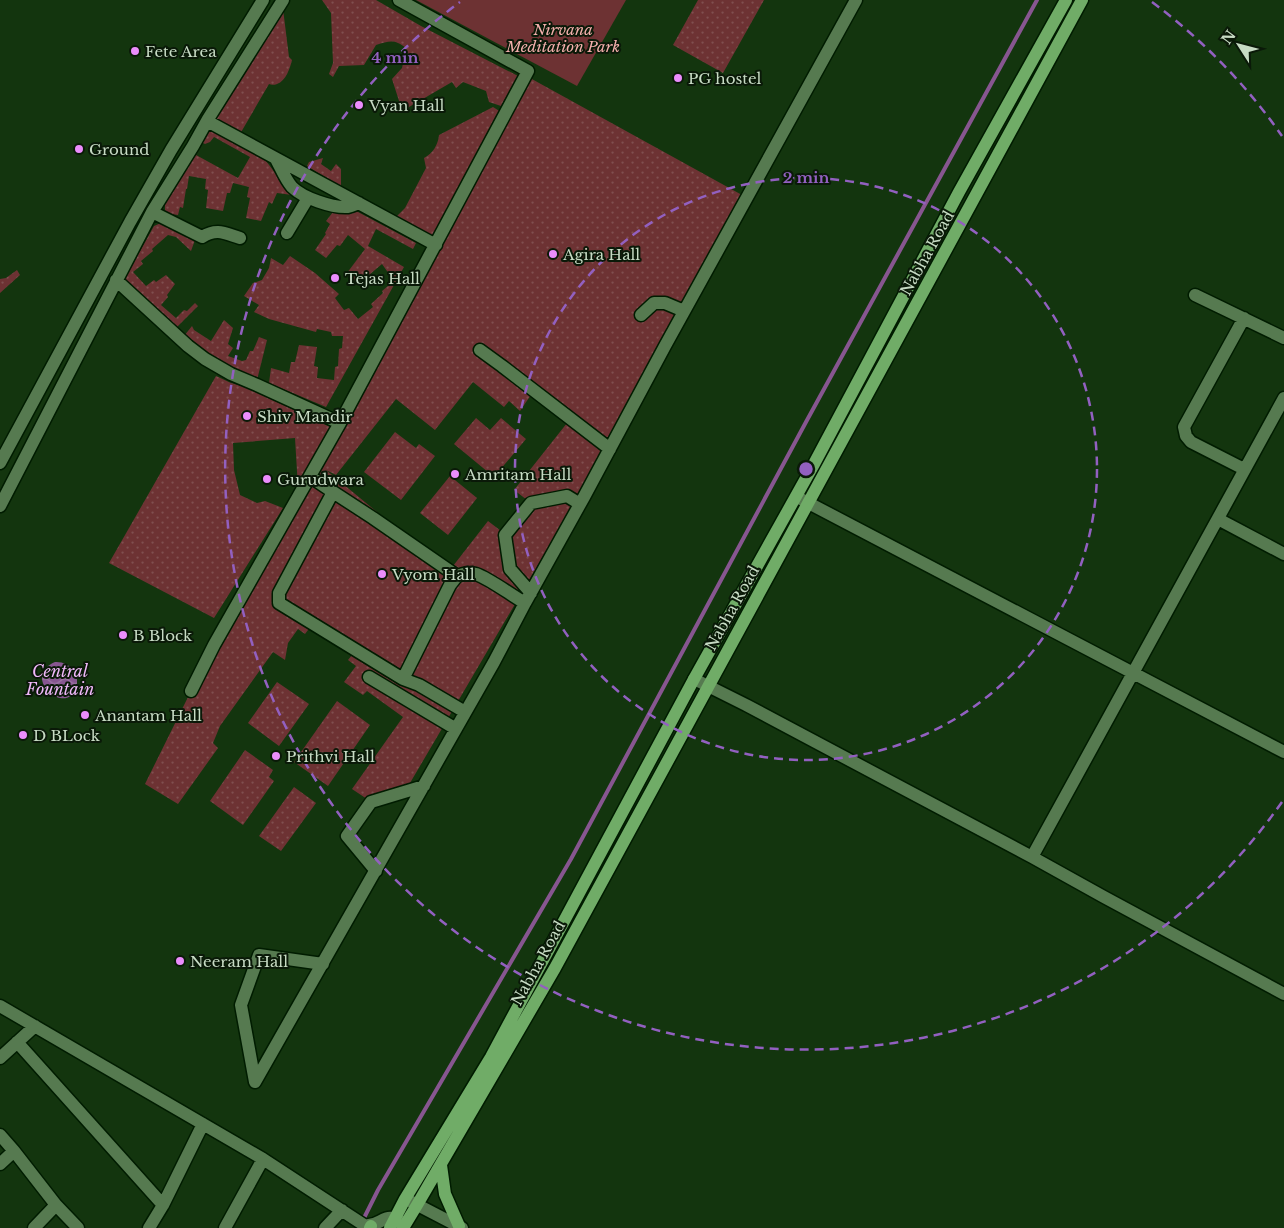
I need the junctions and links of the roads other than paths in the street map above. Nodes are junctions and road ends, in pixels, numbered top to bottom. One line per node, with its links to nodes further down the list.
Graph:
1 (263, 0): 16 (street)
2 (283, 0): 7 (street)
3 (399, 0): 14 (street)
4 (856, 0): 19 (street)
5 (1066, 0): 31 (main road, Nabha Road)
6 (1082, 0): 31 (main road, Nabha Road)
7 (207, 122): 8 (street); 11 (street)
8 (276, 159): 9 (street); 10 (street)
9 (308, 198): 10 (street); 12 (street)
10 (360, 203): 14 (street)
11 (152, 212): 13 (street); 15 (street)
12 (287, 233)
13 (240, 238)
14 (436, 245): 25 (street)
15 (116, 280): 18 (street); 25 (street)
16 (91, 295): 18 (street); 27 (street)
17 (1195, 295): 21 (street)
18 (104, 304): 33 (street)
19 (684, 311): 20 (street); 26 (street)
20 (641, 315)
21 (1244, 318): 22 (street); 28 (street)
22 (1284, 338)
23 (480, 350): 26 (street)
24 (1284, 398): 28 (street)
25 (340, 423): 29 (street)
26 (610, 449): 32 (street)
27 (0, 463)
28 (1244, 469): 34 (street)
29 (311, 477): 30 (street); 43 (street)
30 (333, 492): 36 (street); 40 (street)
31 (802, 500): 38 (street); 41 (main road, Nabha Road); 42 (main road, Nabha Road)
32 (580, 504): 37 (street); 37 (street)
33 (0, 506)
34 (1218, 519): 35 (street); 38 (street)
35 (1284, 554)
36 (457, 576): 37 (street); 40 (street)
37 (528, 598): 44 (street)
38 (1133, 673): 46 (street); 48 (street)
39 (369, 676): 45 (street)
40 (403, 679): 44 (street)
41 (694, 679): 42 (street); 51 (main road, Nabha Road)
42 (708, 685): 48 (street); 52 (main road, Nabha Road)
43 (191, 691)
44 (465, 712): 45 (street)
45 (456, 729): 47 (street)
46 (1284, 752)
47 (424, 786): 49 (street); 49 (street)
48 (1032, 856): 53 (street)
49 (376, 872): 50 (street)
50 (322, 964): 50 (street)
51 (527, 989): 52 (main road); 64 (main road, Nabha Road)
52 (540, 994): 63 (main road, Nabha Road)
53 (1284, 994)
54 (0, 1006): 55 (street)
55 (35, 1026): 56 (street); 58 (street)
56 (16, 1042): 57 (street); 65 (street)
57 (0, 1058)
58 (203, 1124): 61 (street); 65 (street)
59 (0, 1135): 60 (street)
60 (14, 1151): 62 (street); 67 (street)
61 (263, 1159): 68 (street); 75 (street)
62 (0, 1164)
63 (441, 1165): 66 (main road, Nabha Road); 71 (main road)
64 (405, 1199): 66 (street); 70 (main road, Nabha Road)
65 (163, 1205): 74 (street)
66 (418, 1205): 70 (main road, Nabha Road); 71 (street)
67 (56, 1206): 72 (street); 73 (street)
68 (342, 1210): 69 (street); 76 (street)
69 (366, 1225): 70 (street)
70 (398, 1225)
71 (460, 1227)
72 (34, 1228)
73 (78, 1228)
74 (149, 1228)
75 (225, 1228)
76 (325, 1228)

